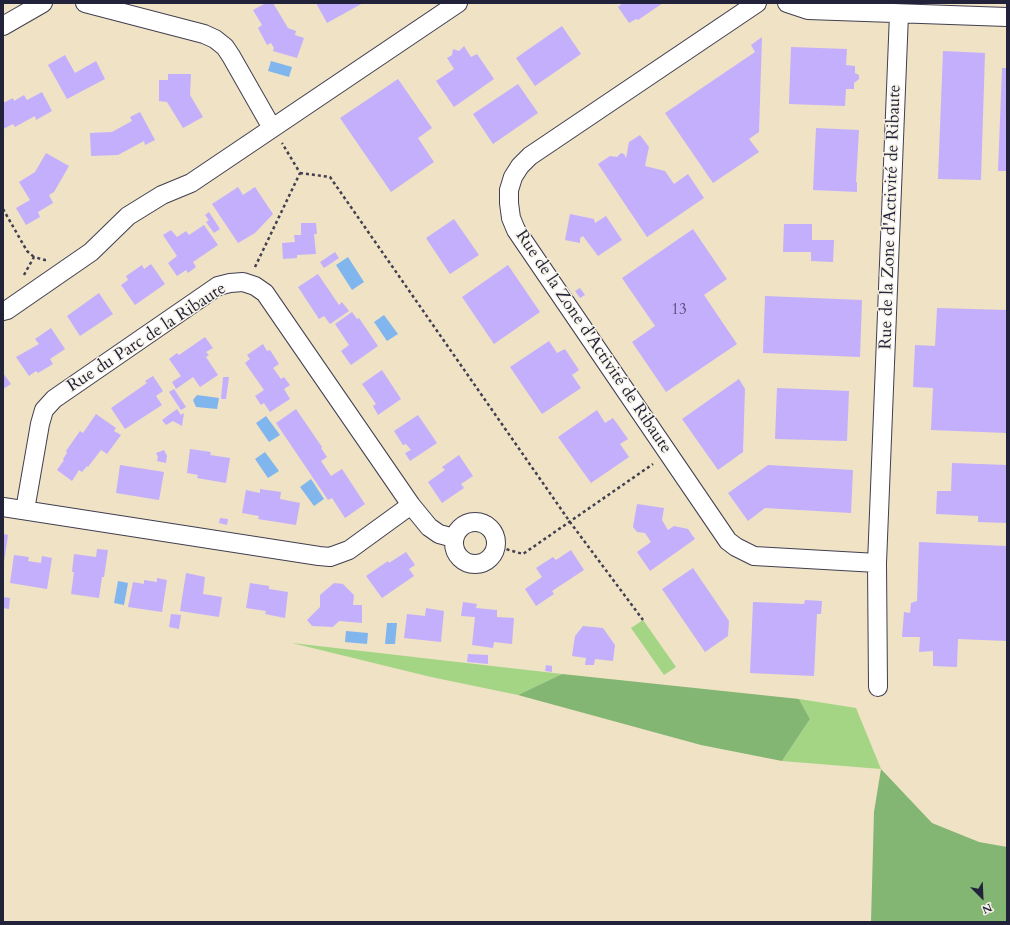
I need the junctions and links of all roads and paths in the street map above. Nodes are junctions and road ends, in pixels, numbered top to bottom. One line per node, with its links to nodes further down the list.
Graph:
1 (43, 3): 8 (street)
2 (89, 3): 9 (street)
3 (458, 3): 9 (street)
4 (757, 3): 15 (street, Rue de la Zone d'Activité de Ribaute)
5 (787, 3): 6 (street)
6 (898, 14): 7 (street); 22 (street, Rue de la Zone d'Activité de Ribaute)
7 (1007, 17)
8 (3, 26)
9 (272, 128): 10 (path); 14 (street)
10 (300, 173): 13 (path); 19 (path)
11 (3, 209): 12 (path)
12 (34, 257)
13 (247, 284): 16 (street, Rue du Parc de la Ribaute); 18 (street, Rue du Parc de la Ribaute)
14 (3, 311)
15 (669, 454): 19 (path); 22 (street, Rue de la Zone d'Activité de Ribaute)
16 (411, 506): 18 (street); 20 (street, Rue du Parc de la Ribaute)
17 (3, 507): 18 (street)
18 (25, 510)
19 (570, 522): 21 (path); 23 (path)
20 (454, 538): 21 (street); 21 (street)
21 (495, 546)
22 (877, 563): 24 (street, Rue de la Zone d'Activité de Ribaute)
23 (644, 620)
24 (878, 687)

